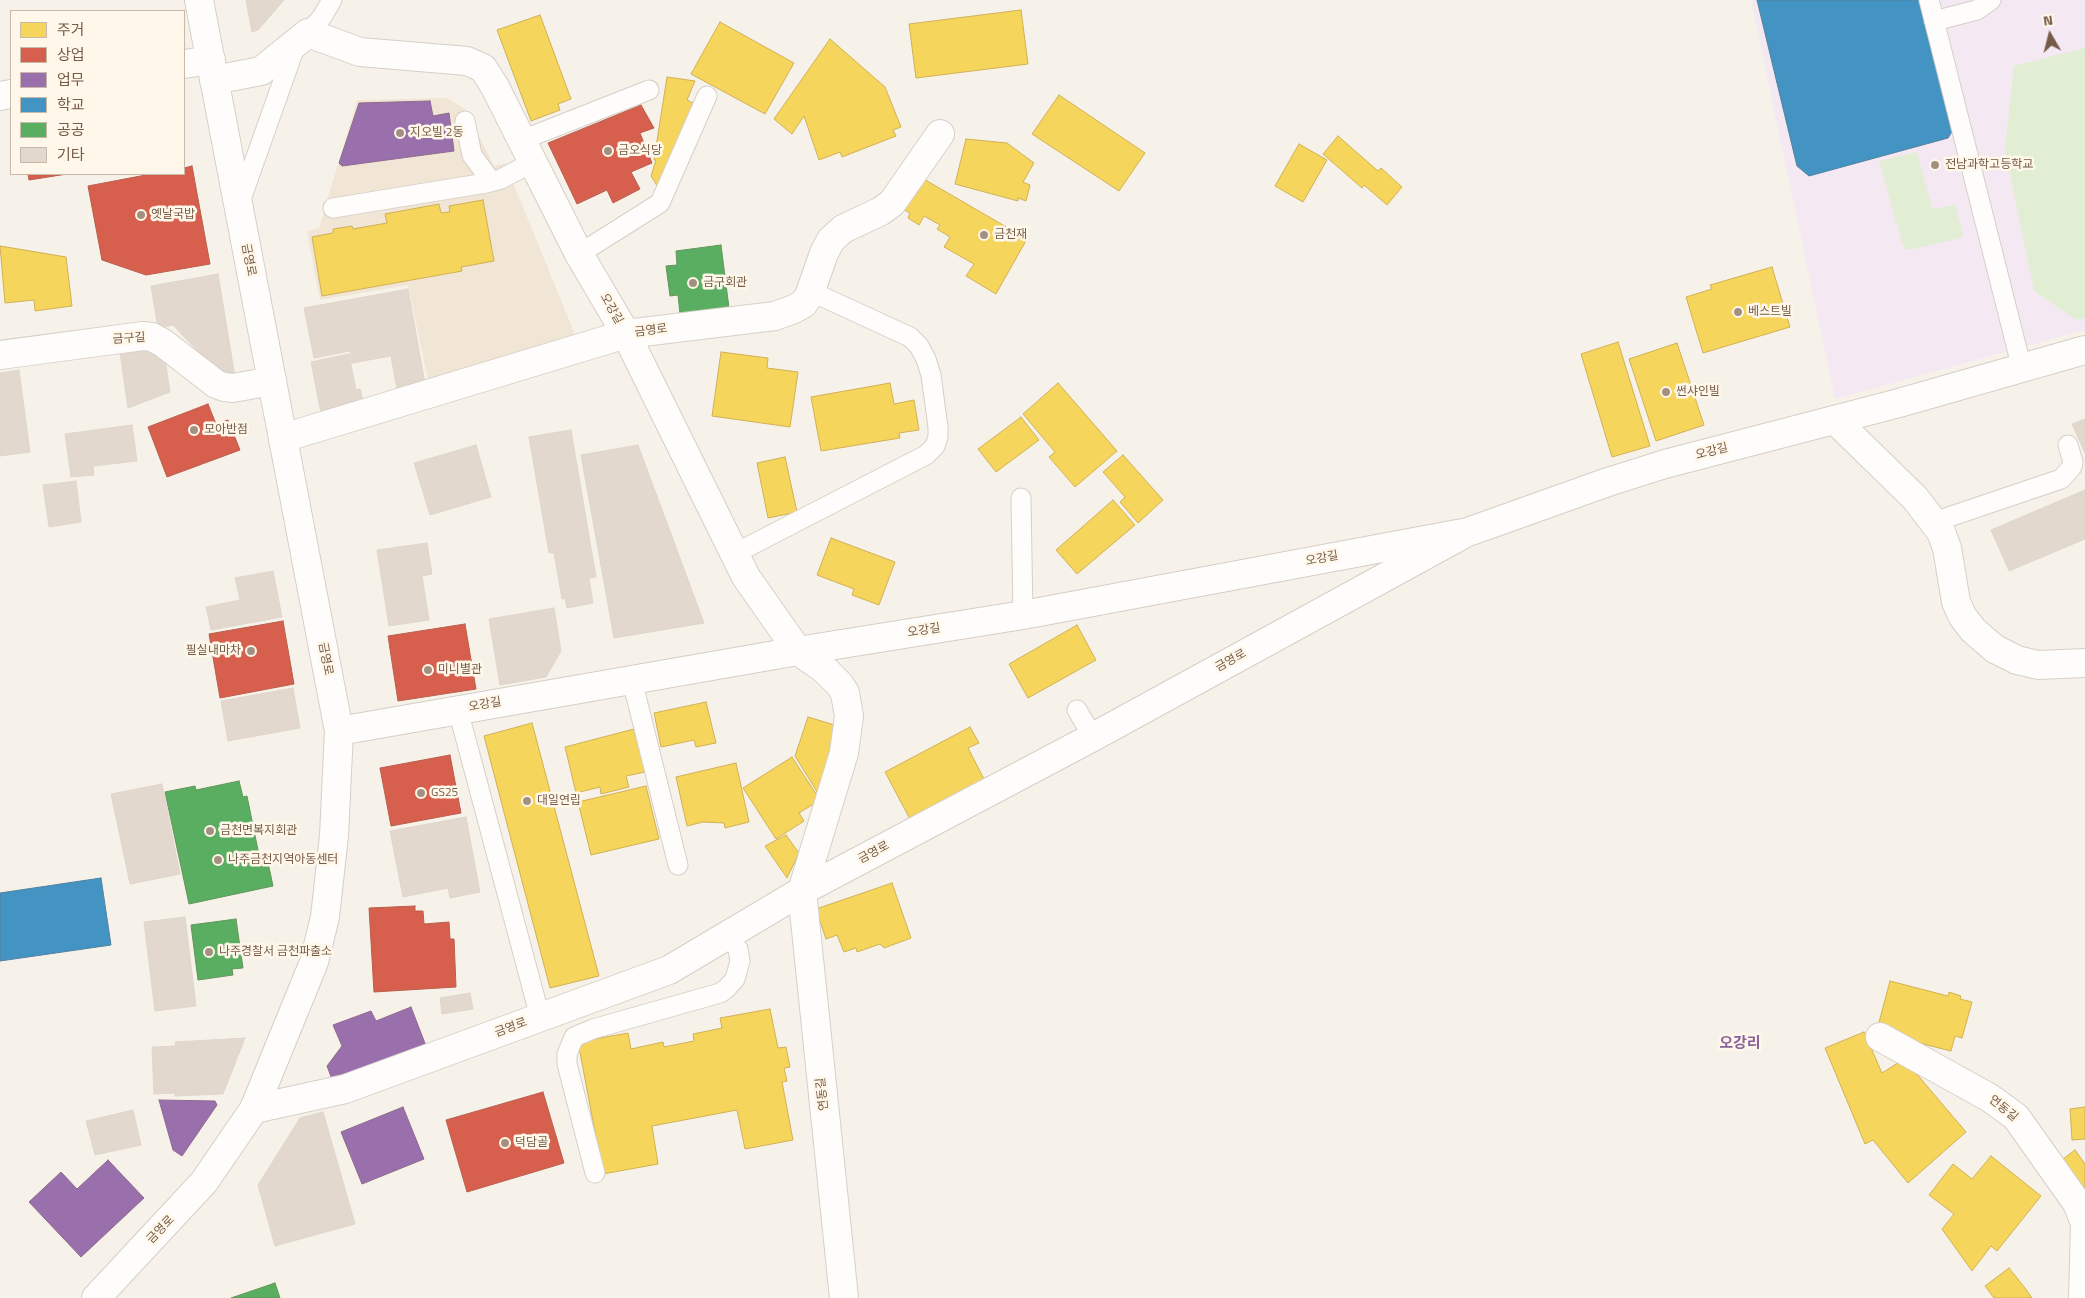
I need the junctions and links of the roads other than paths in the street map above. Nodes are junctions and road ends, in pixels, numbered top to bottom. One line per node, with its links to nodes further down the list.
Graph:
1 (199, 0): 8 (street, 금영로)
2 (332, 0): 6 (lane)
3 (1929, 0): 5 (lane)
4 (1991, 0): 5 (lane)
5 (1934, 21): 22 (lane)
6 (302, 39): 8 (street); 13 (street, 오강길); 16 (lane)
7 (185, 64): 8 (street)
8 (213, 70): 16 (street, 금영로)
9 (649, 90): 13 (lane)
10 (708, 96): 17 (lane)
11 (465, 121): 14 (lane)
12 (940, 134): 18 (street, 금영로)
13 (528, 151): 14 (lane); 17 (street, 오강길)
14 (491, 181): 15 (lane)
15 (334, 208)
16 (238, 209): 23 (street, 금영로)
17 (579, 254): 19 (street, 오강길)
18 (810, 291): 19 (street, 금영로); 30 (lane)
19 (626, 334): 25 (street, 금영로); 30 (street, 오강길)
20 (2085, 350): 22 (street, 오강길)
21 (0, 355): 23 (street, 금구길)
22 (2022, 368): 24 (street, 오강길)
23 (272, 381): 25 (street, 금영로)
24 (1835, 420): 28 (street); 29 (street, 오강길)
25 (284, 438): 37 (street, 금영로)
26 (2068, 445): 28 (lane)
27 (1021, 498): 31 (lane)
28 (1934, 522): 33 (street)
29 (1468, 532): 31 (street, 오강길); 38 (street, 금영로)
30 (734, 554): 32 (street, 오강길)
31 (1023, 615): 32 (street, 오강길)
32 (798, 652): 34 (street, 오강길); 40 (street, 오강길)
33 (2085, 663)
34 (632, 680): 35 (street, 오강길); 39 (lane)
35 (458, 710): 37 (street, 오강길); 42 (lane)
36 (1077, 710): 38 (lane)
37 (339, 731): 44 (street, 금영로)
38 (1093, 737): 40 (street, 금영로)
39 (678, 865)
40 (802, 891): 41 (street, 금영로); 48 (street, 연동길)
41 (728, 936): 42 (street, 금영로); 45 (lane)
42 (540, 1017): 44 (street, 금영로)
43 (1880, 1037): 46 (street, 연동길)
44 (254, 1109): 47 (street, 금영로)
45 (595, 1173)
46 (2085, 1223): 49 (street, 연동길)
47 (96, 1298)
48 (844, 1298)
49 (2082, 1298)

